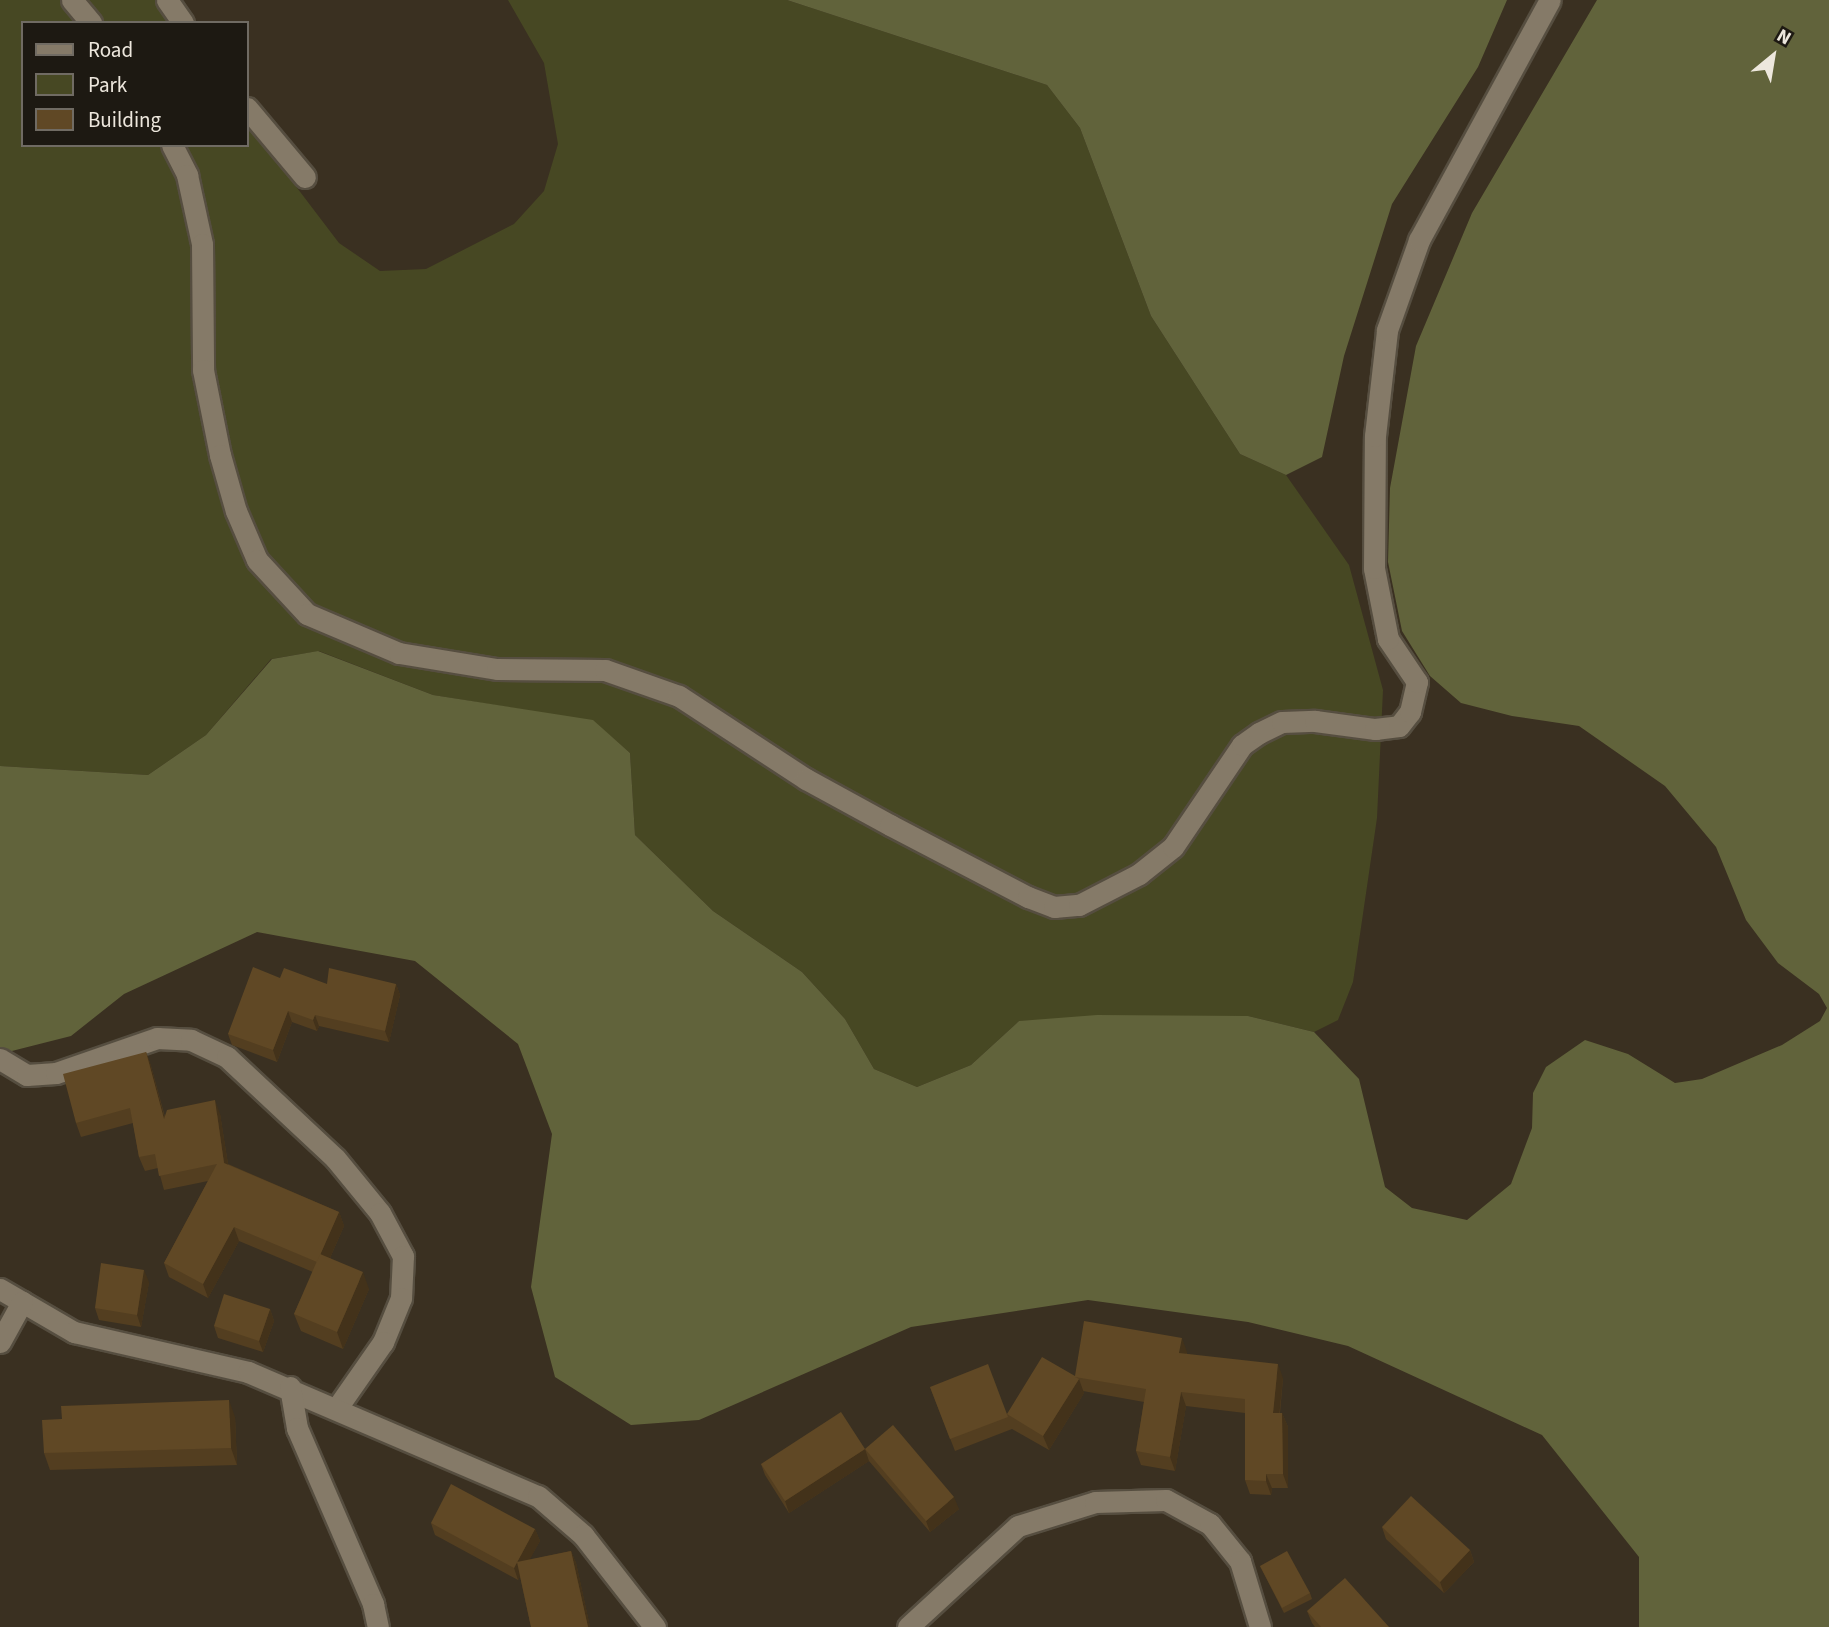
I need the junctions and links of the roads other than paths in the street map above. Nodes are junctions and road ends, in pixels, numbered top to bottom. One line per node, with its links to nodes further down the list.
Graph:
1 (72, 0): 4 (street)
2 (167, 0): 5 (street)
3 (1550, 0): 7 (street)
4 (89, 21)
5 (182, 21)
6 (248, 109): 8 (street)
7 (173, 147)
8 (305, 177)
9 (0, 1059): 14 (street)
10 (0, 1289): 11 (street)
11 (22, 1302): 12 (street); 13 (street)
12 (0, 1342)
13 (290, 1387): 14 (street); 15 (street)
14 (337, 1408): 16 (street)
15 (378, 1627)
16 (655, 1627)
17 (908, 1627): 18 (street)
18 (1260, 1627)

